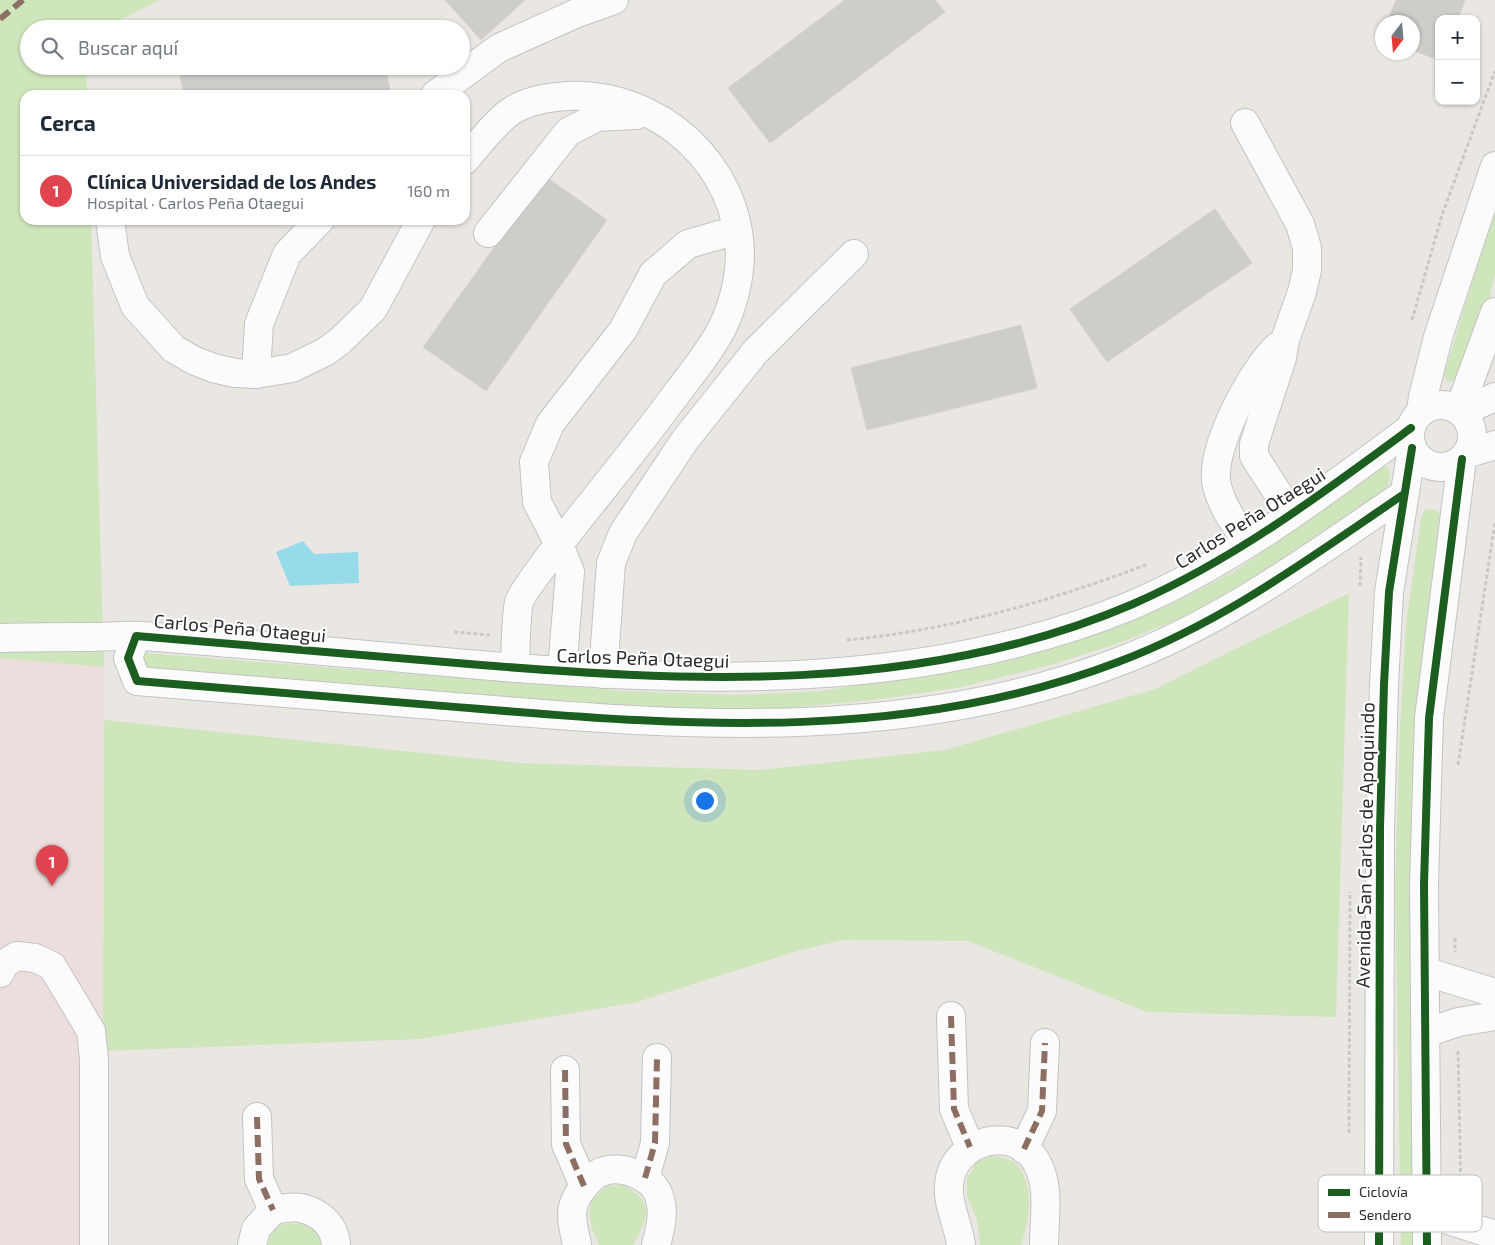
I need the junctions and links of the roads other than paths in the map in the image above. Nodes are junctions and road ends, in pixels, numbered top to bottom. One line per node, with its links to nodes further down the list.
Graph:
1 (614, 0): 2 (street)
2 (470, 69)
3 (462, 75): 4 (street)
4 (442, 90)
5 (652, 114): 7 (street); 12 (street); 13 (street)
6 (1245, 123): 16 (street)
7 (470, 155)
8 (1495, 166): 20 (street, Avenida San Carlos de Apoquindo)
9 (111, 225): 17 (street)
10 (315, 225): 17 (street)
11 (418, 225): 17 (street)
12 (737, 230): 26 (street); 26 (street)
13 (488, 233)
14 (854, 254): 31 (street)
15 (1495, 312): 19 (street)
16 (1285, 340): 24 (street); 25 (street)
17 (256, 374)
18 (1495, 397): 19 (street)
19 (1460, 411): 20 (street); 22 (street)
20 (1415, 429): 22 (street); 23 (street, Avenida San Carlos de Apoquindo); 24 (street, Carlos Peña Otaegui)
21 (1495, 445): 22 (street)
22 (1464, 456): 32 (street)
23 (1404, 494): 27 (street, Carlos Peña Otaegui); 44 (street, Avenida San Carlos de Apoquindo)
24 (1291, 514): 25 (street, Carlos Peña Otaegui)
25 (1248, 543): 31 (street, Carlos Peña Otaegui)
26 (559, 544): 29 (street); 30 (street)
27 (136, 636): 28 (street); 29 (street, Carlos Peña Otaegui)
28 (0, 638)
29 (515, 668): 30 (street, Carlos Peña Otaegui)
30 (562, 671): 31 (street, Carlos Peña Otaegui)
31 (603, 674)
32 (1427, 972): 34 (street); 37 (street)
33 (0, 973): 53 (street)
34 (1495, 993)
35 (951, 1016): 42 (street)
36 (1495, 1016): 37 (street)
37 (1426, 1033): 45 (street)
38 (1045, 1043): 43 (street)
39 (657, 1058): 46 (street)
40 (564, 1070): 47 (street)
41 (257, 1117): 48 (street)
42 (970, 1147): 43 (street); 58 (street)
43 (1024, 1149): 59 (street)
44 (1379, 1175)
45 (1426, 1175)
46 (644, 1178): 47 (street); 57 (street)
47 (584, 1186): 56 (street)
48 (273, 1210): 54 (street); 55 (street)
49 (1482, 1231): 52 (street)
50 (1379, 1232): 60 (street, Avenida San Carlos de Apoquindo)
51 (1427, 1232): 61 (street)
52 (1495, 1235)
53 (94, 1245)
54 (252, 1245)
55 (336, 1245)
56 (577, 1245)
57 (656, 1245)
58 (961, 1245)
59 (1044, 1245)
60 (1379, 1245)
61 (1427, 1245)

